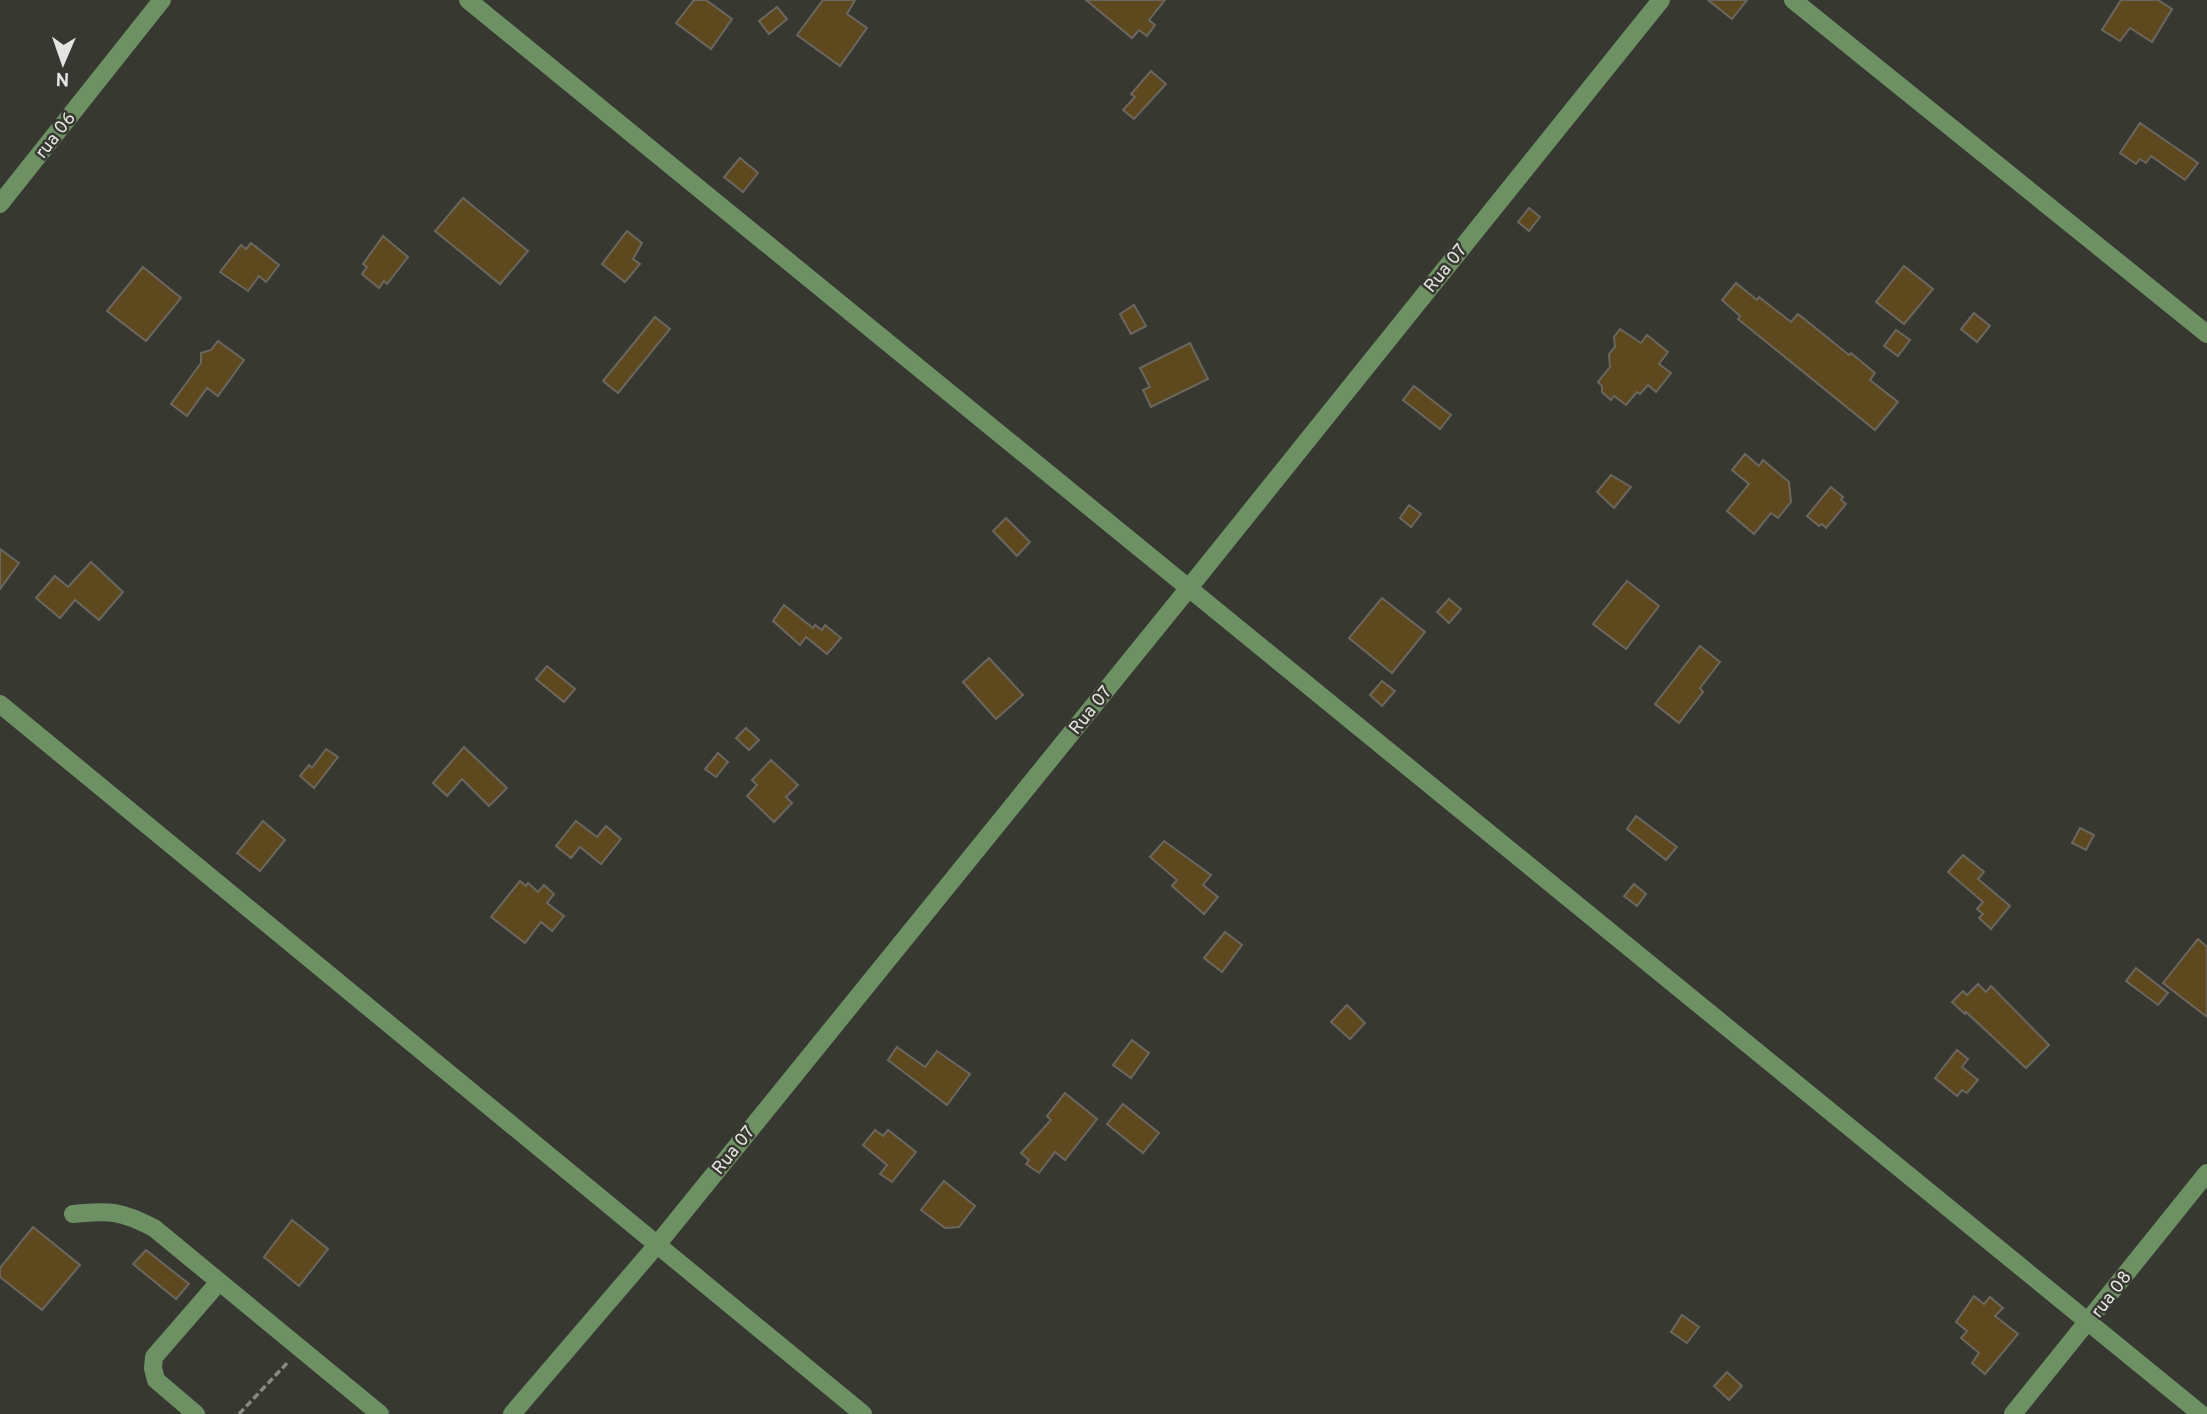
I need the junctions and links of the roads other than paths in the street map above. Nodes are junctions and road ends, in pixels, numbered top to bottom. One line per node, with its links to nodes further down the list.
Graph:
1 (162, 0): 5 (street, rua 06)
2 (468, 0): 7 (street)
3 (1661, 0): 7 (street, Rua 07)
4 (1793, 0): 6 (street)
5 (0, 204)
6 (2207, 334)
7 (1188, 589): 11 (street, Rua 07); 13 (street)
8 (0, 704): 11 (street)
9 (2207, 1173): 13 (street, rua 08)
10 (72, 1214): 12 (street)
11 (656, 1246): 16 (street, Rua 07); 17 (street)
12 (219, 1282): 14 (street); 15 (street)
13 (2088, 1322): 18 (street, rua 08); 19 (street)
14 (196, 1414)
15 (380, 1414)
16 (512, 1414)
17 (863, 1414)
18 (2013, 1414)
19 (2201, 1414)

